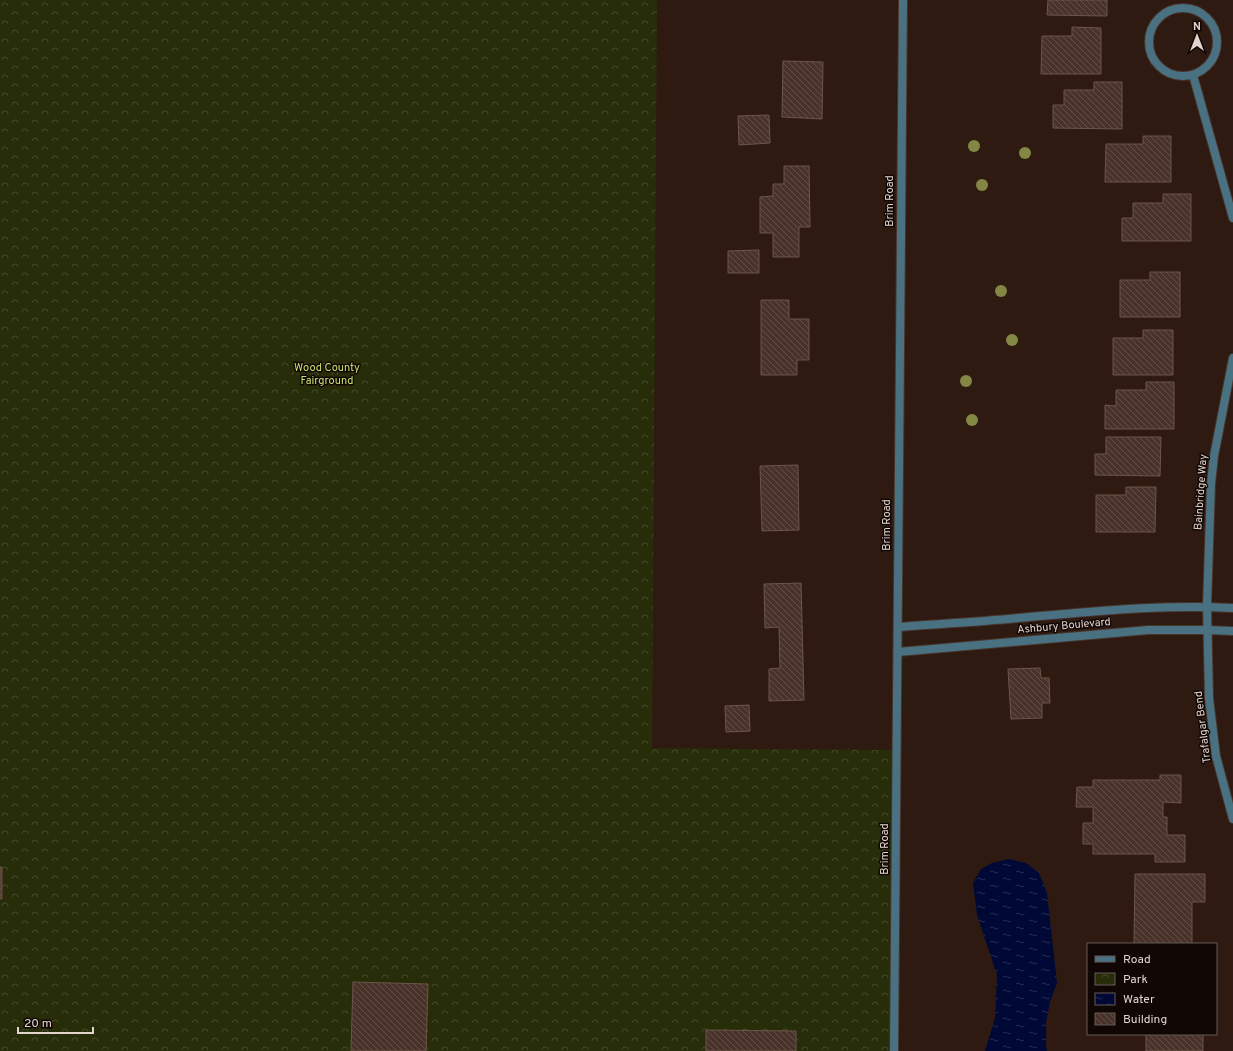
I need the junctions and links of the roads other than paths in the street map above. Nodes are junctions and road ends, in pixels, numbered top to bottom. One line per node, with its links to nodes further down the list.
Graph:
1 (903, 0): 7 (street, Brim Road)
2 (1193, 75): 2 (street); 3 (street)
3 (1233, 218)
4 (1233, 358): 5 (street, Bainbridge Way)
5 (1207, 606): 6 (street, Ashbury Boulevard); 7 (street, Ashbury Boulevard); 8 (street, Bainbridge Way)
6 (1233, 608)
7 (898, 627): 10 (street, Brim Road)
8 (1207, 630): 9 (street, Ashbury Boulevard); 10 (street, Ashbury Boulevard); 11 (street, Trafalgar Bend)
9 (1233, 631)
10 (898, 652): 12 (street, Brim Road)
11 (1233, 819)
12 (894, 1051)

